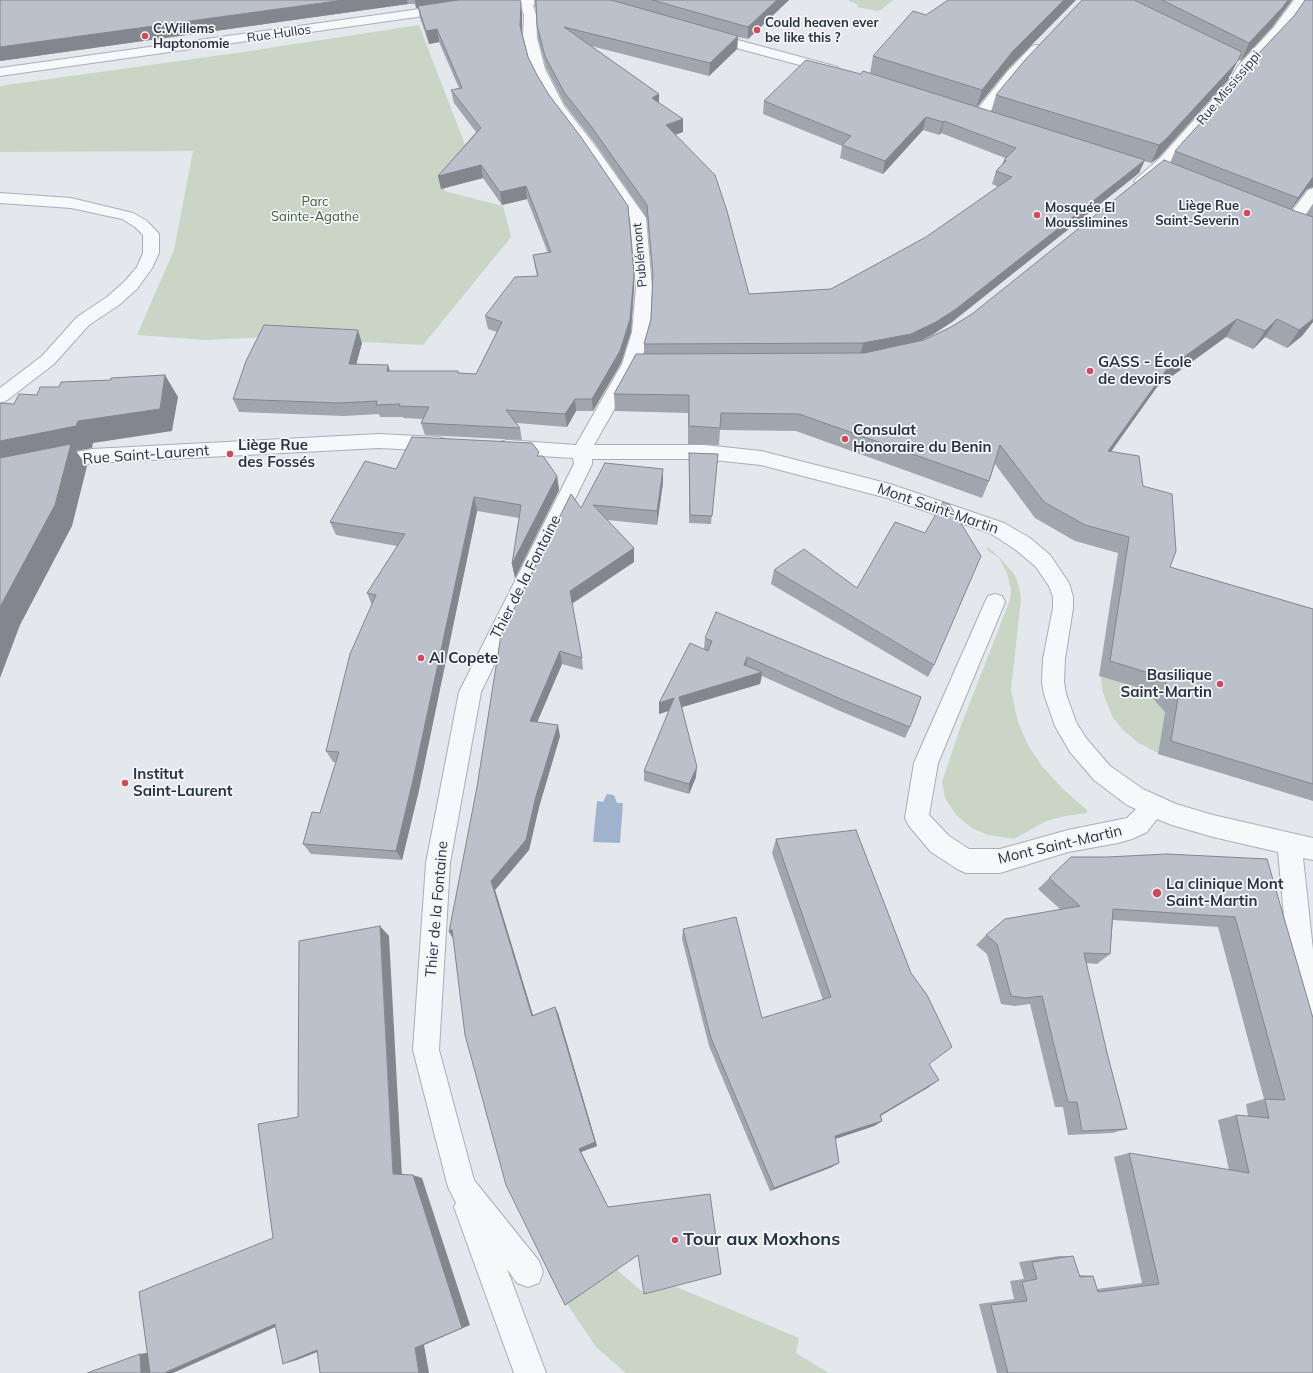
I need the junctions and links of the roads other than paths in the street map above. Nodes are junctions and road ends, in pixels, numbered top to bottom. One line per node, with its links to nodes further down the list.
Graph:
1 (1300, 0): 8 (street, Rue Mississippi)
2 (530, 2): 3 (street); 23 (street, Publémont)
3 (480, 5)
4 (464, 7): 9 (street, Rue Hullos)
5 (696, 32): 10 (street)
6 (1048, 38): 12 (street)
7 (1229, 62): 8 (street)
8 (1243, 69): 15 (street, Rue Mississippi)
9 (0, 72)
10 (849, 75)
11 (965, 110): 12 (street)
12 (980, 115): 13 (street)
13 (995, 120)
14 (1138, 166): 15 (street)
15 (1159, 173): 16 (street, Rue Mississippi)
16 (1128, 192)
17 (1313, 193): 19 (street)
18 (0, 198): 20 (street)
19 (1289, 224)
20 (0, 397)
21 (456, 444): 24 (street, Rue Saint-Laurent)
22 (487, 446): 23 (street)
23 (581, 452): 26 (street, Mont Saint-Martin); 29 (street, Thier de la Fontaine)
24 (0, 475)
25 (995, 602): 26 (street, Mont Saint-Martin)
26 (1154, 806): 27 (street, Mont Saint-Martin)
27 (1301, 846): 28 (street)
28 (1313, 1073)
29 (462, 1187): 30 (street, Thier de la Fontaine); 31 (street)
30 (528, 1272)
31 (530, 1373)

